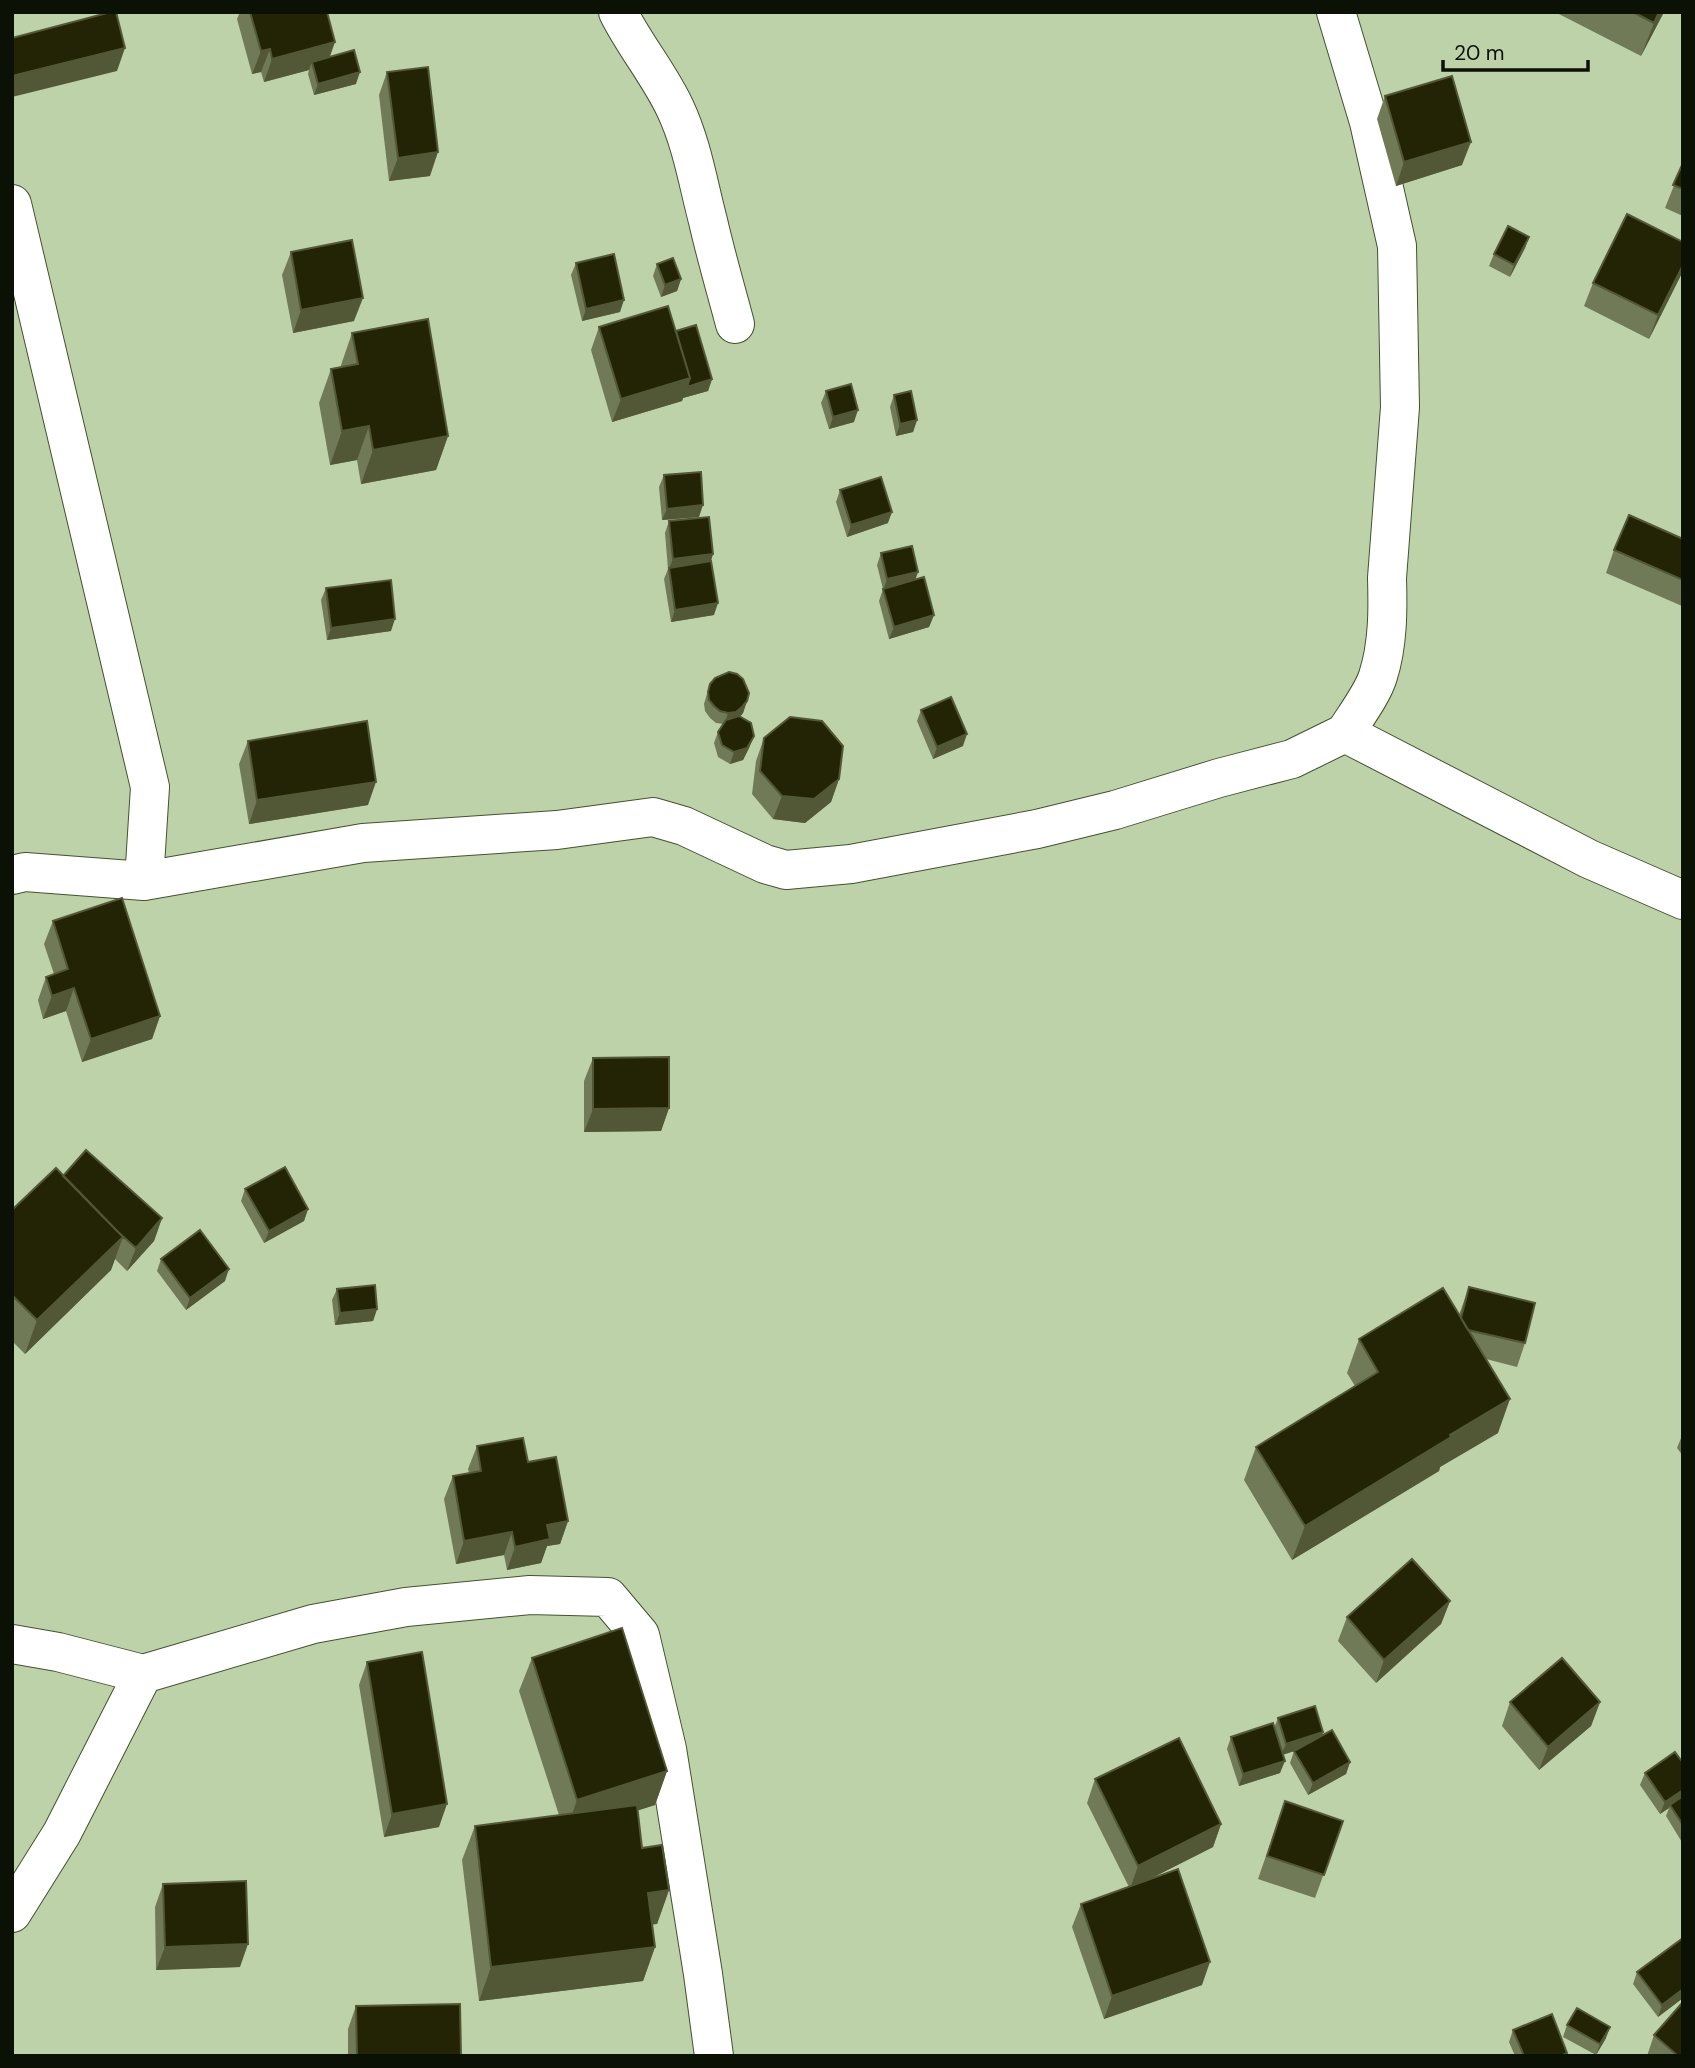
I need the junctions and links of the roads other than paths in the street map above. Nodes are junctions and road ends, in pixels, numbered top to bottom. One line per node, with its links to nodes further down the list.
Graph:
1 (618, 12): 4 (street)
2 (1336, 12): 5 (street)
3 (12, 204): 7 (street)
4 (735, 324)
5 (1345, 733): 7 (street); 8 (street)
6 (12, 875): 7 (street)
7 (144, 881)
8 (1683, 900)
9 (12, 1643): 10 (street)
10 (143, 1674): 11 (street); 12 (street)
11 (12, 1913)
12 (714, 2056)

